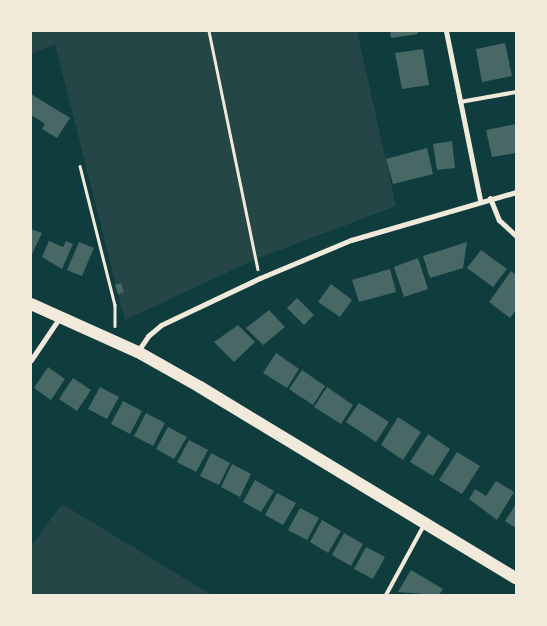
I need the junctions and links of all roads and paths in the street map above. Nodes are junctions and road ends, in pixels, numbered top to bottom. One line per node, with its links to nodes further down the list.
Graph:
1 (209, 31): 10 (path)
2 (446, 31): 4 (street)
3 (516, 92): 4 (lane)
4 (460, 102): 8 (street)
5 (80, 166): 13 (path)
6 (516, 192): 7 (street)
7 (490, 198): 8 (street); 9 (street)
8 (480, 200): 10 (street)
9 (516, 236)
10 (260, 278): 14 (street)
11 (31, 304): 12 (main road)
12 (61, 317): 13 (main road); 15 (street)
13 (110, 339): 14 (main road)
14 (138, 352): 16 (main road)
15 (31, 360)
16 (426, 523): 17 (main road); 18 (lane)
17 (516, 578)
18 (386, 595)

